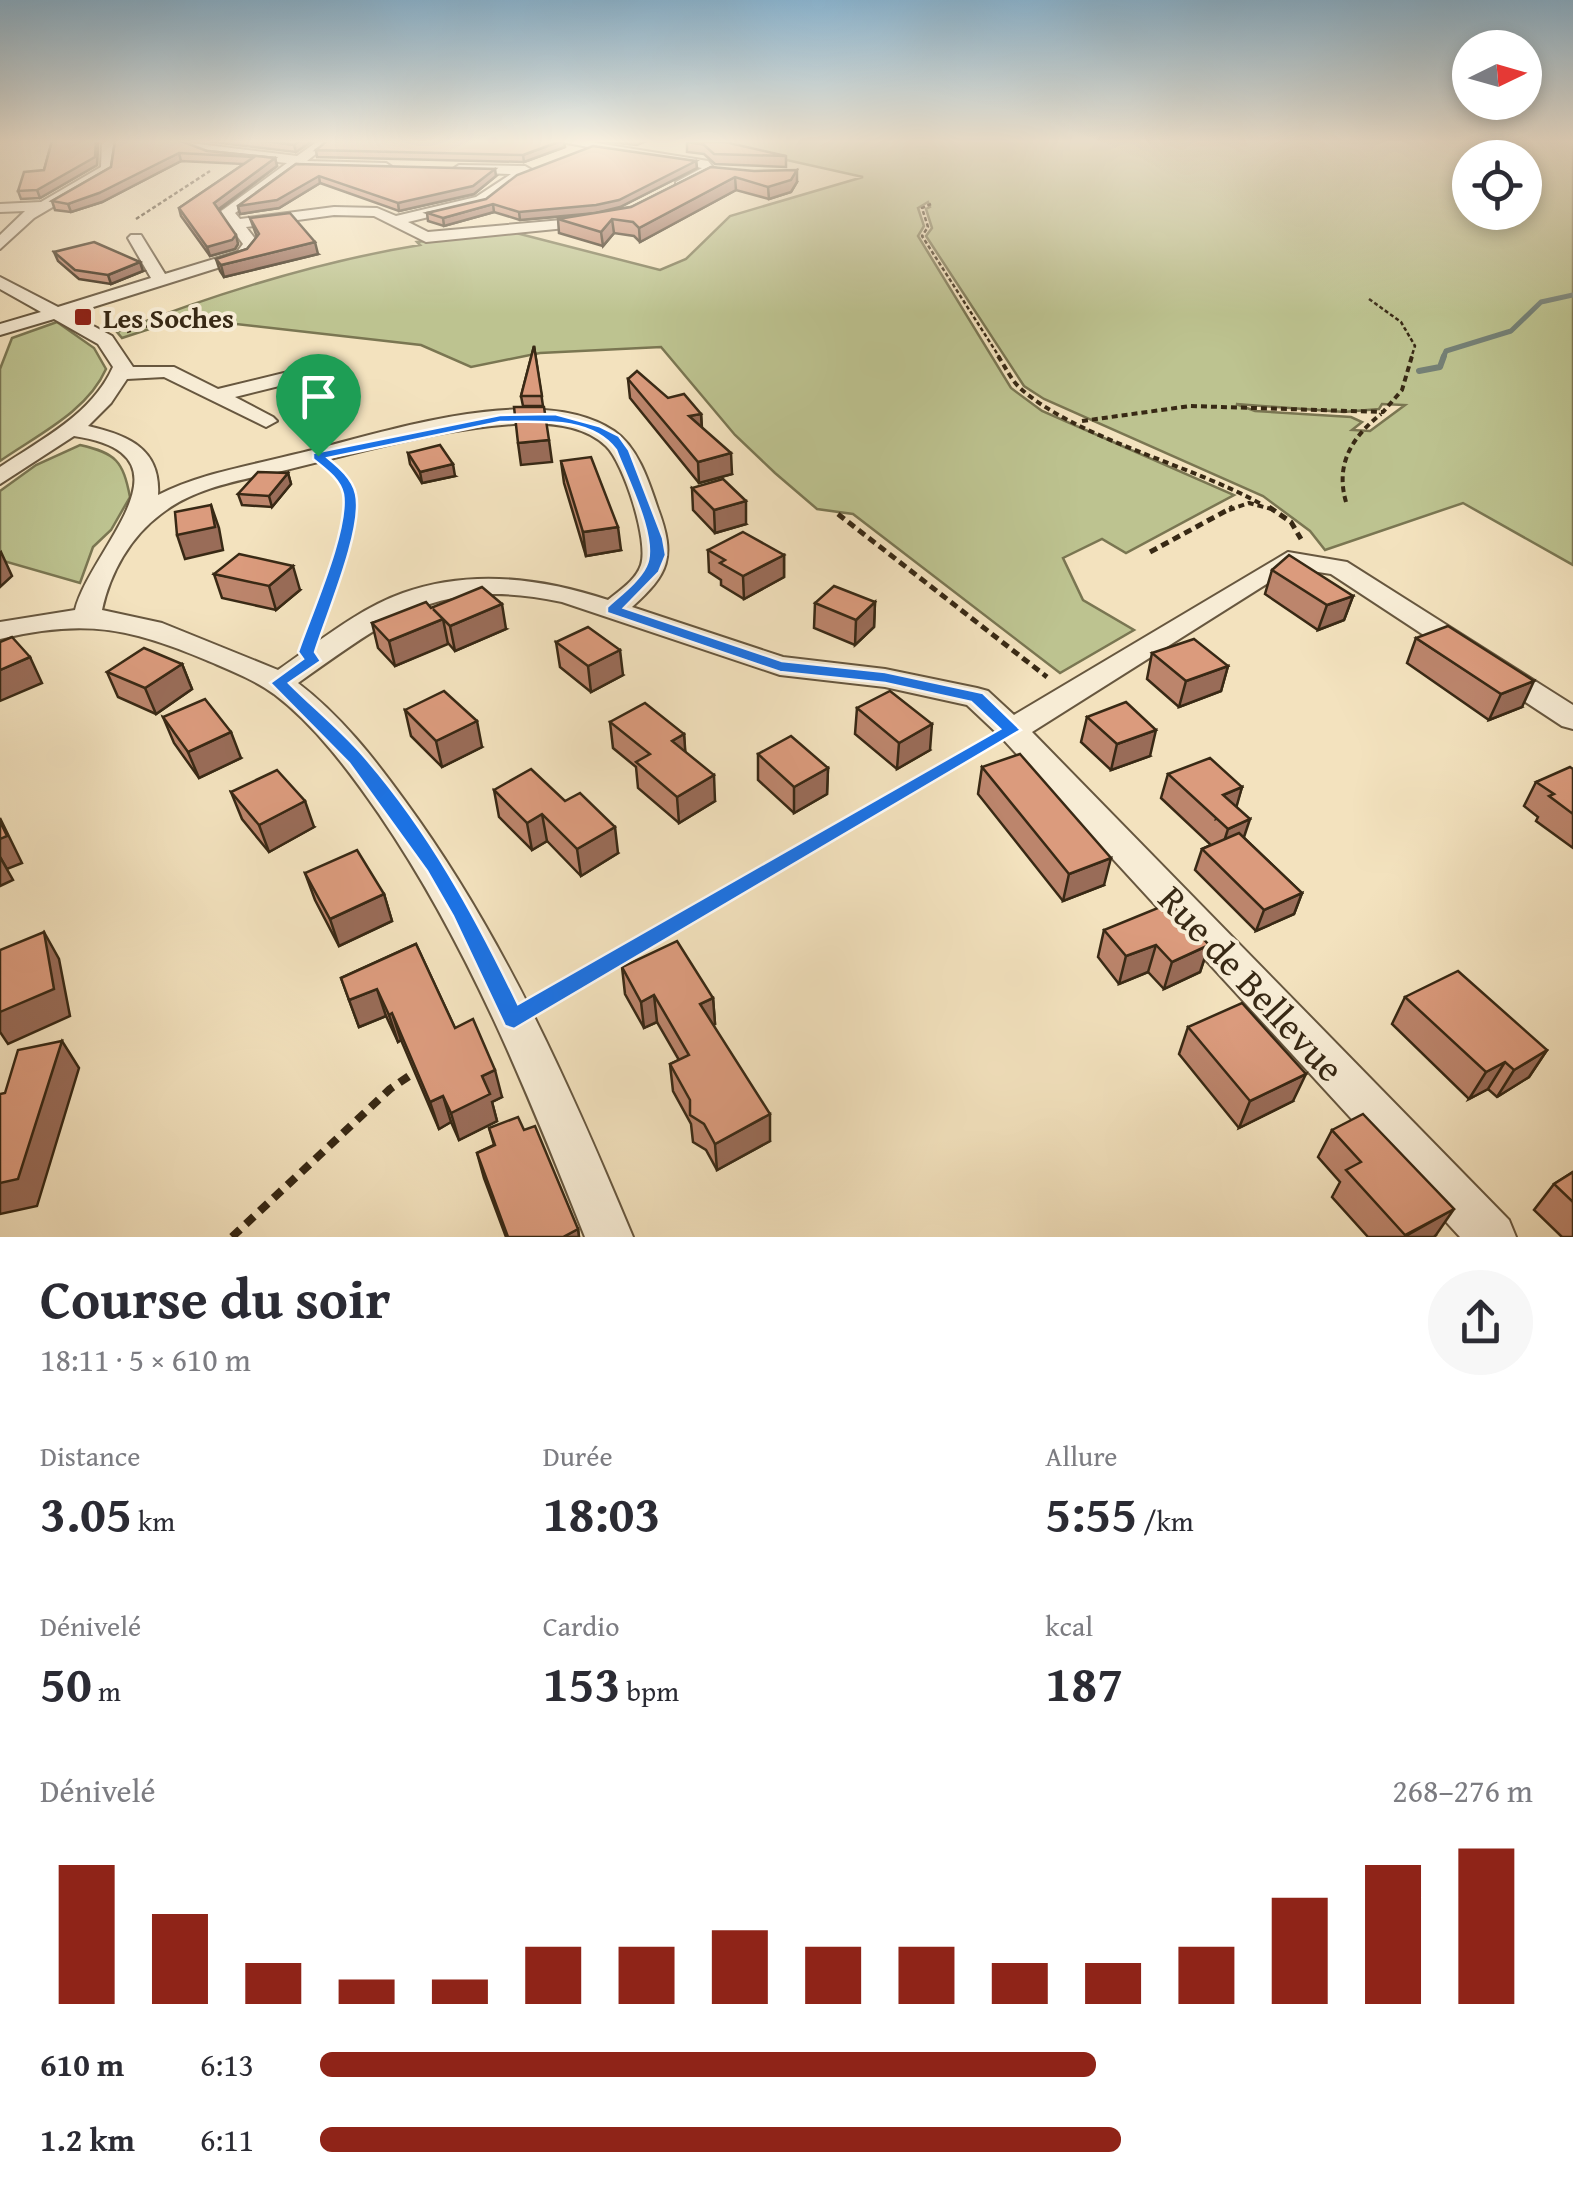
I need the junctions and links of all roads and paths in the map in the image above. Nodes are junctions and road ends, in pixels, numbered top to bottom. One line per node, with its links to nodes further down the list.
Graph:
1 (55, 199): 6 (street)
2 (166, 199): 12 (path)
3 (245, 199): 10 (street)
4 (483, 199): 9 (street)
5 (931, 204): 26 (path)
6 (42, 206): 7 (street); 11 (street)
7 (0, 208)
8 (612, 219): 9 (street)
9 (394, 221): 10 (street)
10 (236, 224): 14 (street)
11 (6, 231): 13 (street)
12 (136, 238): 14 (street)
13 (0, 244)
14 (161, 281): 17 (street)
15 (0, 282): 17 (street)
16 (1369, 300): 24 (path)
17 (57, 313): 19 (street); 20 (street)
18 (187, 315): 20 (path)
19 (0, 330)
20 (106, 340): 22 (street)
21 (329, 368): 23 (street)
22 (121, 374): 23 (street); 27 (street)
23 (215, 396): 25 (street)
24 (1384, 412): 26 (path); 30 (path)
25 (266, 421)
26 (1079, 422): 31 (path)
27 (67, 429): 29 (street); 33 (street)
28 (318, 456): 33 (street); 36 (street); 39 (path)
29 (0, 477)
30 (1346, 502)
31 (1262, 504): 34 (path); 35 (path)
32 (838, 514): 41 (path)
33 (138, 520): 37 (street)
34 (1150, 552)
35 (1304, 562): 41 (street); 42 (street)
36 (613, 610): 39 (street, Rue de Bellevue); 43 (street, Rue de Bellevue)
37 (87, 614): 38 (street); 40 (street)
38 (0, 631)
39 (312, 661): 40 (street, Rue de Bellevue)
40 (278, 683): 44 (street)
41 (1069, 695): 43 (street)
42 (1573, 719)
43 (1012, 730): 44 (path); 48 (street, Rue de Bellevue)
44 (514, 1019): 47 (street)
45 (434, 1059): 46 (path)
46 (232, 1237)
47 (609, 1237)
48 (1492, 1237)

